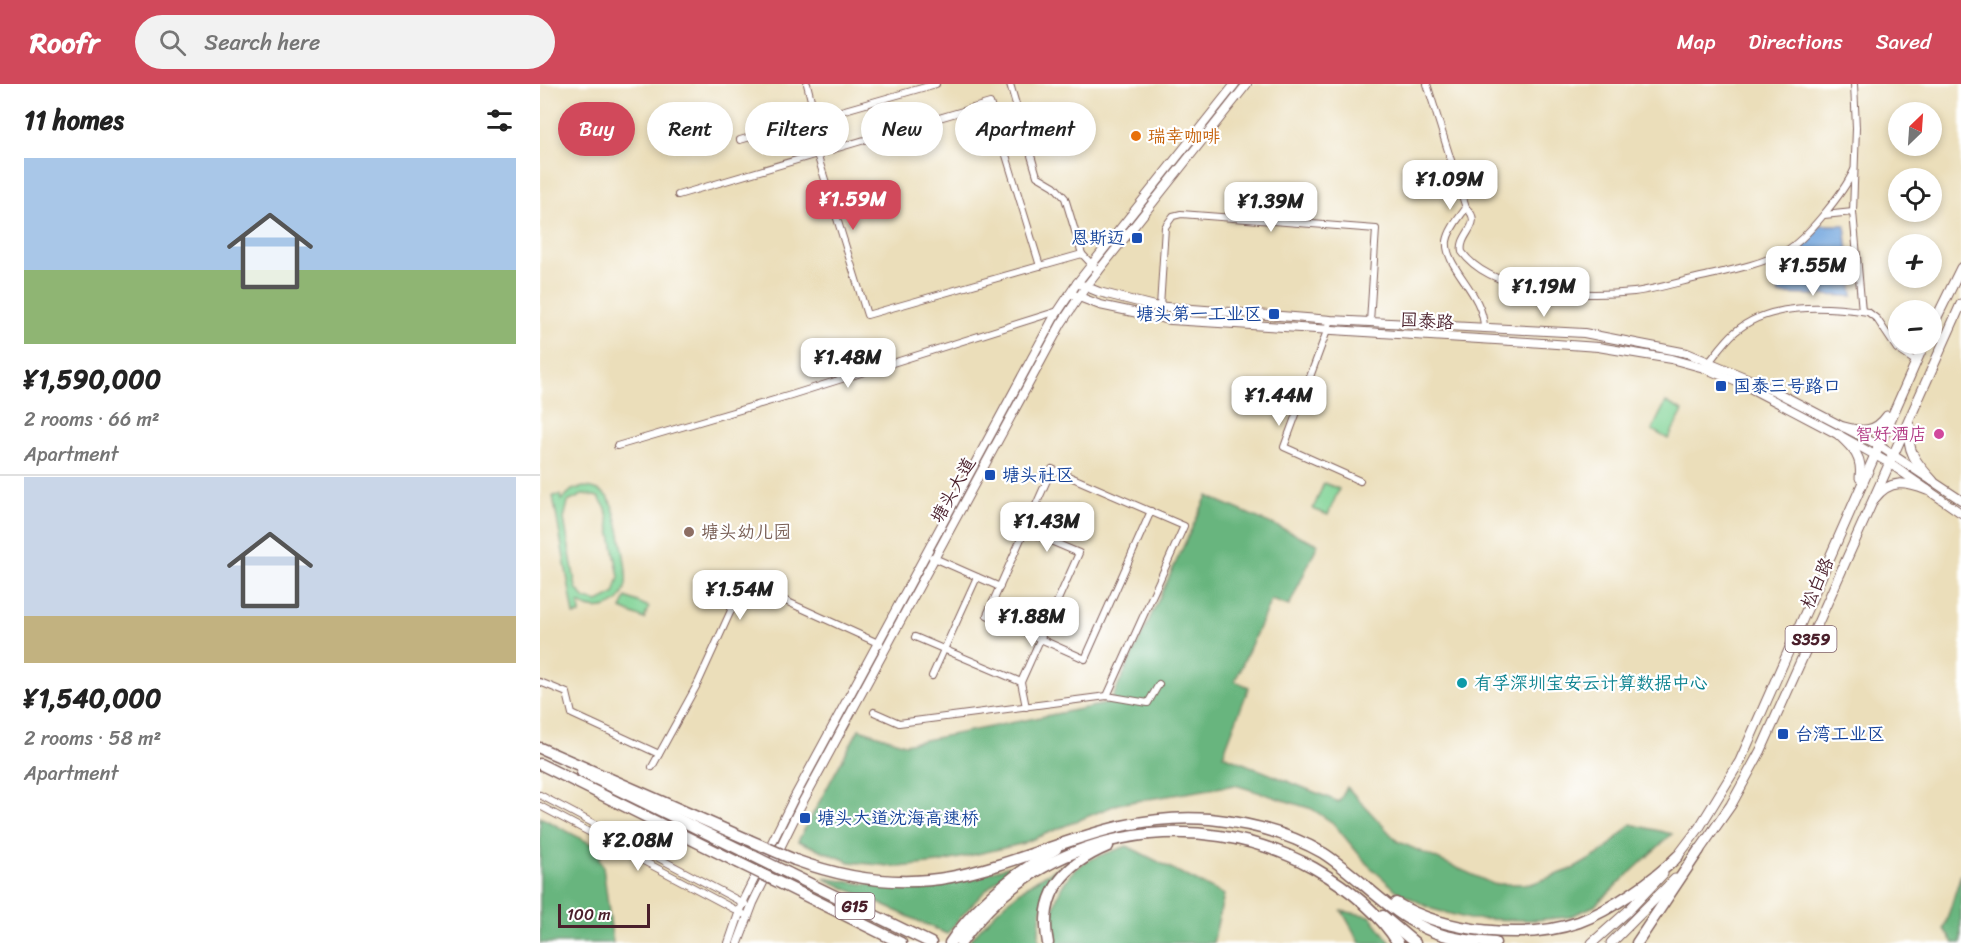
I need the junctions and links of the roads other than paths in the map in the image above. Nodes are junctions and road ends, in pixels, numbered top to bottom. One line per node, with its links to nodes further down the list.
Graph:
1 (807, 84): 9 (street)
2 (936, 84): 8 (street)
3 (1010, 84): 21 (street)
4 (1235, 84): 24 (main road, 塘头大道)
5 (1247, 84): 24 (main road, 塘头大道)
6 (1427, 84): 18 (street)
7 (1854, 84): 16 (street)
8 (921, 86): 10 (street)
9 (812, 102)
10 (849, 108)
11 (745, 139): 12 (street)
12 (740, 140)
13 (849, 145): 22 (street)
14 (811, 156): 17 (street)
15 (822, 156): 22 (street)
16 (1854, 170): 19 (street); 20 (street)
17 (678, 195)
18 (1466, 208): 20 (street); 35 (street)
19 (1853, 212): 20 (street); 32 (street)
20 (1823, 215)
21 (1082, 254): 22 (street); 24 (street)
22 (1040, 266)
23 (1961, 268): 30 (main road)
24 (1096, 269): 25 (main road, 塘头大道)
25 (1081, 286): 26 (main road, 塘头大道); 29 (street, 国泰路)
26 (1074, 296): 28 (main road, 塘头大道); 31 (main road, 塘头大道); 36 (street, 国泰路)
27 (1961, 304): 41 (main road, 松白路 / S359)
28 (1071, 307): 31 (street); 54 (main road, 塘头大道)
29 (1160, 307): 33 (street, 国泰路); 34 (street)
30 (1942, 307)
31 (1058, 311): 43 (street); 54 (main road, 塘头大道)
32 (1862, 311): 38 (street); 39 (street)
33 (1331, 320): 34 (street, 国泰路); 36 (street)
34 (1370, 322): 35 (street, 国泰路)
35 (1484, 328): 38 (street, 国泰路)
36 (1327, 330): 42 (street, 国泰路); 46 (street)
37 (1919, 354): 39 (main road, 松白路 / S359)
38 (1710, 360): 42 (street, 国泰路)
39 (1916, 361): 40 (main road, 松白路 / S359)
40 (1901, 394): 42 (main road); 44 (main road, 松白路 / S359)
41 (1914, 407): 45 (main road, 松白路 / S359); 47 (main road)
42 (1841, 431): 44 (street, 国泰路); 48 (main road)
43 (616, 446)
44 (1876, 450): 45 (street, 国泰路); 48 (main road, 松白路 / S359)
45 (1891, 458): 47 (street, 国泰路); 50 (main road, 松白路 / S359)
46 (1359, 482)
47 (1930, 485): 49 (street, 国泰路); 50 (main road); 52 (street, 国泰路)
48 (1857, 492): 77 (main road, 松白路 / S359)
49 (1961, 500)
50 (1869, 507): 76 (main road, 松白路 / S359)
51 (1151, 512): 53 (street); 58 (street); 65 (street)
52 (1961, 513)
53 (1025, 530): 56 (street); 58 (street)
54 (930, 556): 55 (street); 59 (main road, 塘头大道)
55 (977, 577): 56 (street); 60 (street)
56 (1000, 587): 58 (street)
57 (915, 637): 60 (street)
58 (1040, 639): 63 (street)
59 (882, 645): 69 (street); 79 (main road, 塘头大道)
60 (944, 649): 61 (street); 63 (street)
61 (932, 676)
62 (540, 682): 69 (street)
63 (1021, 682): 66 (street)
64 (1159, 684): 65 (street)
65 (1107, 696): 66 (street)
66 (1026, 707): 67 (street)
67 (874, 712)
68 (540, 749): 75 (highway, bridge); 83 (highway, G15, bridge)
69 (659, 754): 71 (street)
70 (540, 764): 81 (highway, G15, bridge)
71 (652, 766)
72 (540, 795): 79 (street)
73 (540, 806): 82 (street)
74 (1128, 838): 80 (highway); 89 (highway); 90 (highway)
75 (1072, 839): 78 (highway); 88 (highway)
76 (1700, 850): 95 (main road, 松白路 / S359); 96 (highway)
77 (1678, 856): 78 (highway); 94 (main road, 松白路 / S359)
78 (1377, 893): 93 (highway)
79 (747, 905): 82 (main road, 塘头大道)
80 (1368, 906): 91 (highway); 92 (highway)
81 (839, 912): 86 (highway); 87 (highway, G15)
82 (743, 914): 84 (main road, 塘头大道); 85 (main road, 塘头大道)
83 (927, 941)
84 (729, 943)
85 (738, 943)
86 (889, 943)
87 (901, 943)
88 (950, 943)
89 (961, 943)
90 (1048, 943)
91 (1398, 943)
92 (1415, 943)
93 (1496, 943)
94 (1592, 943)
95 (1611, 943)
96 (1637, 943)

